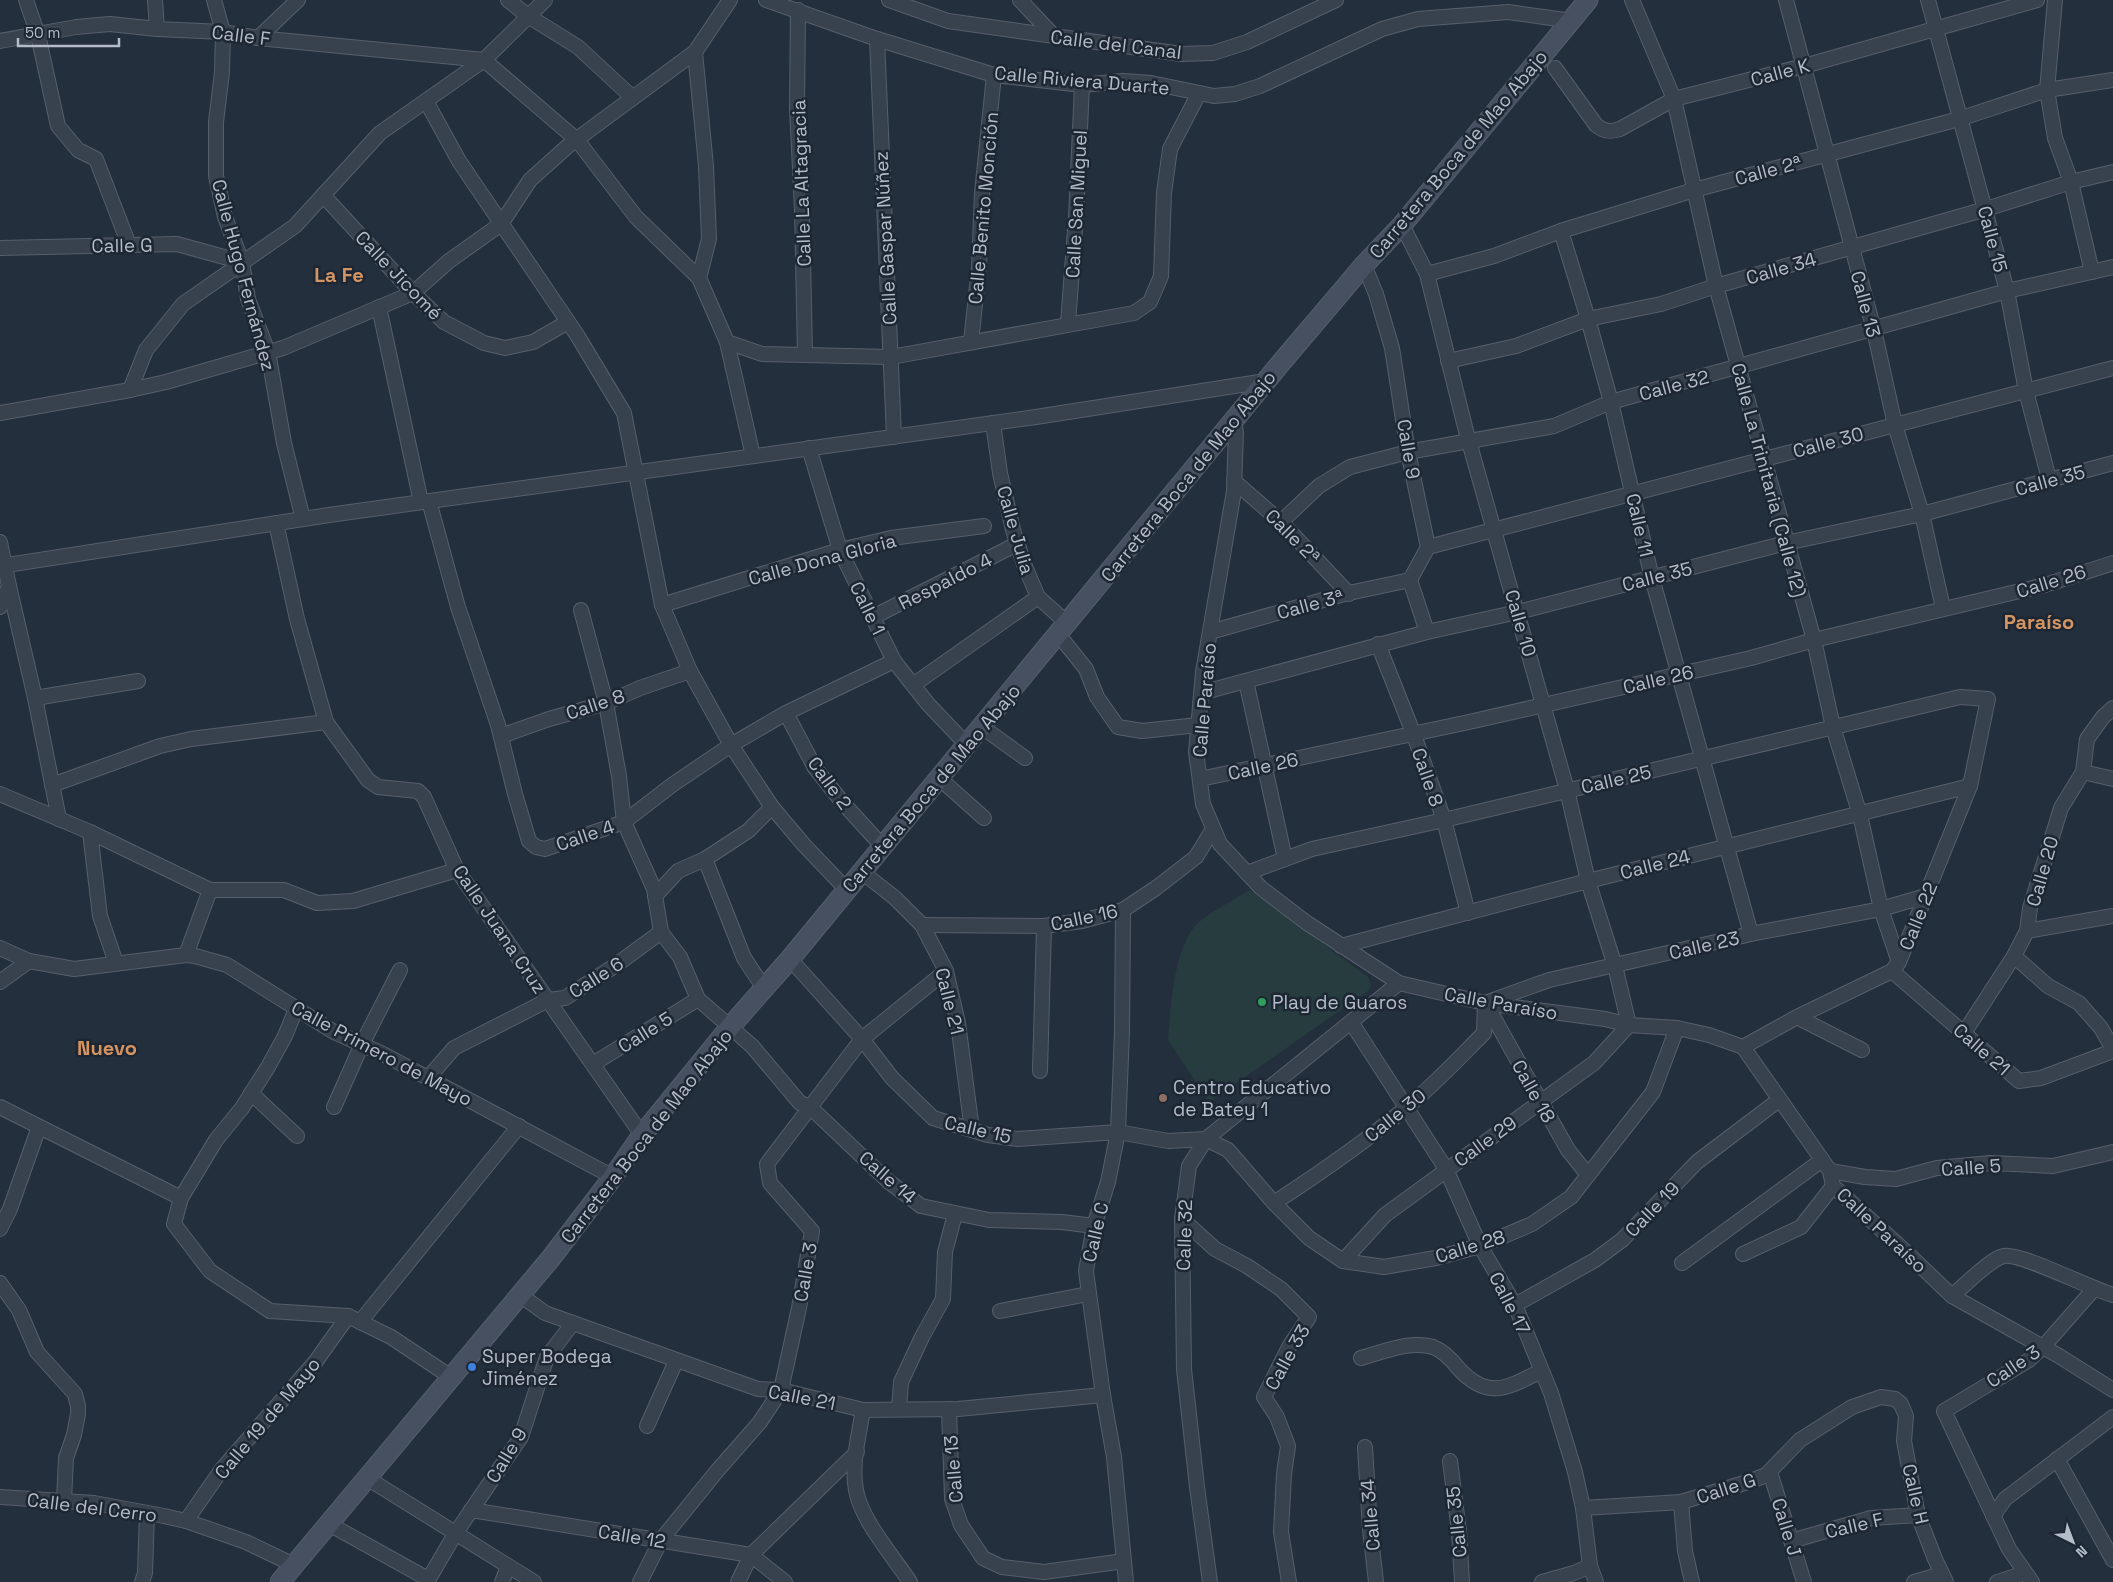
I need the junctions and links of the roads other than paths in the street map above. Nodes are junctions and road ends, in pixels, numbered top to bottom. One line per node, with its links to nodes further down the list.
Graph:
1 (26, 0): 24 (street)
2 (155, 0): 22 (street)
3 (214, 0): 23 (street, Calle Hugo Fernández)
4 (298, 0): 26 (street)
5 (508, 0): 19 (street)
6 (544, 0): 19 (street)
7 (730, 0): 29 (street)
8 (766, 0): 18 (street, Calle Riviera Duarte)
9 (889, 0): 25 (street, Calle del Canal)
10 (1020, 0): 25 (street)
11 (1336, 0): 25 (street, Calle del Canal)
12 (1588, 0): 20 (street, Carretera Boca de Mao Abajo)
13 (1632, 0): 39 (street, Calle La Trinitaria (Calle 12))
14 (1786, 0): 31 (street, Calle 13)
15 (1928, 0): 21 (street, Calle 15)
16 (2037, 0): 21 (street, Calle K)
17 (2055, 0): 36 (street)
18 (798, 10): 27 (street, Calle Riviera Duarte); 72 (street, Calle La Altagracia)
19 (528, 16): 30 (street); 38 (street)
20 (1572, 21): 37 (street, Calle Riviera Duarte); 50 (street, Carretera Boca de Mao Abajo)
21 (1935, 28): 31 (street, Calle K); 41 (street, Calle 15)
22 (157, 29): 23 (street, Calle F); 24 (street, Calle F)
23 (223, 32): 26 (street, Calle F); 55 (street, Calle Hugo Fernández)
24 (38, 35): 28 (street, Calle F); 52 (street)
25 (1053, 36)
26 (258, 38): 30 (street, Calle F)
27 (877, 39): 33 (street, Calle Riviera Duarte); 73 (street, Calle Gaspar Núñez)
28 (0, 41)
29 (695, 52): 38 (street); 60 (street)
30 (484, 60): 40 (street); 42 (street)
31 (1804, 66): 39 (street, Calle K); 43 (street, Calle 13)
32 (1555, 68): 39 (street, Calle K)
33 (994, 75): 35 (street, Calle Riviera Duarte); 70 (street, Calle Benito Monción)
34 (2113, 80): 36 (street, Calle 2ª)
35 (1082, 85): 37 (street, Calle Riviera Duarte); 67 (street, Calle San Miguel)
36 (2047, 90): 41 (street, Calle 2ª); 45 (street)
37 (1199, 93): 67 (street)
38 (633, 98): 42 (street)
39 (1674, 99): 46 (street, Calle La Trinitaria (Calle 12))
40 (426, 101): 47 (street); 49 (street)
41 (1959, 118): 43 (street, Calle 2ª); 48 (street, Calle 15)
42 (577, 140): 49 (street); 60 (street)
43 (1826, 155): 46 (street, Calle 2ª); 54 (street, Calle 13)
44 (2113, 172): 45 (street, Calle 34)
45 (2071, 182): 48 (street, Calle 34); 58 (street)
46 (1694, 190): 51 (street, Calle 2ª); 61 (street, Calle La Trinitaria (Calle 12))
47 (323, 195): 55 (street); 63 (street, Calle Jicomé)
48 (1986, 209): 54 (street, Calle 34); 62 (street, Calle 15)
49 (500, 224): 63 (street); 66 (street)
50 (1402, 226): 56 (street, Carretera Boca de Mao Abajo); 59 (street, Calle 10)
51 (1561, 231): 59 (street, Calle 2ª); 65 (street, Calle 11)
52 (129, 245): 53 (street, Calle G); 55 (street, Calle G)
53 (0, 248)
54 (1851, 248): 61 (street, Calle 34); 68 (street, Calle 13)
55 (242, 262): 71 (street, Calle Hugo Fernández); 78 (street)
56 (1364, 264): 77 (street, Carretera Boca de Mao Abajo); 88 (street, Calle 9)
57 (2113, 267): 58 (street, Calle 32)
58 (2092, 272): 62 (street, Calle 32)
59 (1427, 274): 74 (street, Calle 10)
60 (699, 278): 69 (street)
61 (1716, 286): 65 (street, Calle 34); 75 (street, Calle La Trinitaria (Calle 12))
62 (2007, 292): 68 (street, Calle 32); 79 (street, Calle 15)
63 (413, 293): 64 (street); 66 (street, Calle Jicomé)
64 (379, 307): 71 (street); 96 (street, Calle 4)
65 (1588, 319): 74 (street, Calle 34); 80 (street, Calle 11)
66 (568, 322): 92 (street)
67 (1068, 323): 70 (street)
68 (1874, 330): 75 (street, Calle 32); 84 (street, Calle 13)
69 (727, 342): 72 (street); 89 (street)
70 (972, 342): 73 (street)
71 (268, 352): 78 (street); 98 (street, Calle Hugo Fernández)
72 (805, 355): 73 (street)
73 (891, 357): 85 (street, Calle Gaspar Núñez)
74 (1448, 361): 86 (street, Calle 10)
75 (1738, 368): 80 (street, Calle 32); 90 (street, Calle La Trinitaria (Calle 12))
76 (2113, 368): 79 (street, Calle 30)
77 (1266, 381): 82 (street, Carretera Boca de Mao Abajo); 83 (street)
78 (130, 390): 81 (street)
79 (2026, 391): 84 (street, Calle 30); 93 (street, Calle 15)
80 (1611, 402): 86 (street, Calle 32); 95 (street, Calle 11)
81 (0, 413)
82 (1234, 420): 94 (street, Calle Paraíso); 121 (street, Carretera Boca de Mao Abajo)
83 (993, 423): 85 (street); 105 (street, Calle Julia)
84 (1895, 425): 90 (street, Calle 30); 97 (street, Calle 13)
85 (894, 437): 87 (street)
86 (1469, 441): 88 (street, Calle 32); 102 (street, Calle 10)
87 (809, 448): 89 (street); 107 (street, Calle 1)
88 (1408, 452): 99 (street, Calle 32); 106 (street, Calle 9)
89 (753, 456): 92 (street)
90 (1764, 459): 95 (street, Calle 30); 104 (street, Calle La Trinitaria (Calle 12))
91 (2113, 463): 93 (street, Calle 35)
92 (636, 472): 96 (street); 115 (street)
93 (2049, 480): 97 (street, Calle 35)
94 (1234, 481): 99 (street, Calle 2ª); 122 (street, Calle Paraíso)
95 (1632, 494): 102 (street, Calle 30); 110 (street, Calle 11)
96 (425, 502): 98 (street); 144 (street, Calle 4)
97 (1922, 514): 104 (street, Calle 35); 117 (street, Calle 13)
98 (303, 519): 100 (street)
99 (1281, 522): 113 (street, Calle 2ª)
100 (276, 523): 109 (street); 139 (street, Calle Juana Cruz)
101 (984, 526): 107 (street, Calle Dona Gloria)
102 (1494, 530): 106 (street, Calle 30); 119 (street, Calle 10)
103 (0, 542): 109 (street)
104 (1786, 543): 110 (street, Calle 35); 124 (street, Calle La Trinitaria (Calle 12))
105 (1017, 544): 114 (street, Calle Julia); 120 (street, Respaldo 4)
106 (1428, 547): 111 (street)
107 (840, 550): 115 (street, Calle Dona Gloria); 120 (street, Calle 1)
108 (2113, 563): 117 (street, Calle 26)
109 (2, 565): 112 (street)
110 (1652, 578): 119 (street, Calle 35); 128 (street, Calle 11)
111 (1410, 580): 113 (street, Calle 3ª); 123 (street)
112 (9, 586): 116 (street); 133 (street)
113 (1349, 594): 122 (street, Calle 3ª)
114 (1038, 598): 121 (street, Calle Julia); 131 (street)
115 (662, 605): 127 (street)
116 (0, 608)
117 (1943, 608): 124 (street, Calle 26)
118 (581, 610): 135 (street)
119 (1518, 612): 123 (street, Calle 35); 136 (street, Calle 10)
120 (873, 618): 126 (street, Calle 1)
121 (1062, 629): 140 (street, Calle Julia); 141 (street, Carretera Boca de Mao Abajo)
122 (1210, 632): 132 (street, Calle Paraíso)
123 (1427, 632): 125 (street, Calle 35)
124 (1814, 640): 128 (street, Calle 26); 142 (street, Calle La Trinitaria (Calle 12))
125 (1378, 644): 130 (street, Calle 35); 143 (street, Calle 8)
126 (894, 662): 131 (street, Calle 1); 138 (street, Calle 4)
127 (690, 671): 135 (street, Calle 8); 146 (street)
128 (1678, 674): 136 (street, Calle 26); 148 (street, Calle 11)
129 (138, 681): 133 (street)
130 (1246, 681): 132 (street, Calle 35); 149 (street)
131 (913, 685): 145 (street, Calle 1)
132 (1201, 693): 140 (street, Calle Paraíso)
133 (35, 698): 154 (street)
134 (1988, 700): 142 (street, Calle 25); 155 (street, Calle 22)
135 (606, 703): 144 (street, Calle 8); 163 (street)
136 (1543, 706): 143 (street, Calle 26); 156 (street, Calle 10)
137 (2113, 708): 150 (street, Calle 20)
138 (786, 713): 146 (street, Calle 4); 166 (street, Calle 2)
139 (326, 722): 154 (street); 170 (street, Calle Juana Cruz)
140 (1198, 725): 153 (street, Calle Paraíso)
141 (982, 727): 145 (street, Carretera Boca de Mao Abajo); 147 (street)
142 (1833, 727): 148 (street, Calle 25); 159 (street, Calle La Trinitaria (Calle 12))
143 (1414, 734): 149 (street, Calle 26); 162 (street, Calle 8)
144 (501, 736): 163 (street, Calle 4)
145 (967, 744): 151 (street, Carretera Boca de Mao Abajo)
146 (731, 745): 158 (street); 163 (street, Calle 4)
147 (1025, 758)
148 (1702, 759): 156 (street, Calle 25); 167 (street, Calle 11)
149 (1264, 766): 153 (street, Calle 26); 169 (street)
150 (2084, 772): 152 (street); 184 (street, Calle 20)
151 (939, 778): 160 (street); 166 (street, Carretera Boca de Mao Abajo)
152 (2113, 779)
153 (1200, 780): 164 (street, Calle Paraíso)
154 (52, 785): 161 (street)
155 (1970, 786): 159 (street, Calle 24); 177 (street, Calle 22)
156 (1567, 790): 162 (street, Calle 25); 173 (street, Calle 10)
157 (0, 794): 161 (street)
158 (772, 808): 168 (street); 175 (street)
159 (1860, 815): 167 (street, Calle 24); 178 (street, Calle La Trinitaria (Calle 12))
160 (984, 818)
161 (58, 819): 165 (street)
162 (1444, 820): 169 (street, Calle 25); 180 (street, Calle 8)
163 (624, 822): 176 (street)
164 (1214, 829): 172 (street, Calle Paraíso); 179 (street, Calle 16)
165 (90, 832): 174 (street); 193 (street)
166 (883, 846): 171 (street, Carretera Boca de Mao Abajo)
167 (1727, 846): 173 (street, Calle 24); 186 (street, Calle 11)
168 (705, 858): 176 (street); 200 (street)
169 (1285, 859): 172 (street, Calle 25)
170 (457, 870): 174 (street); 202 (street, Calle Juana Cruz)
171 (862, 872): 175 (street, Carretera Boca de Mao Abajo); 182 (street, Calle 21)
172 (1247, 873): 187 (street, Calle Paraíso)
173 (1588, 881): 180 (street, Calle 24); 194 (street, Calle 10)
174 (210, 890): 189 (street)
175 (847, 890): 191 (street, Carretera Boca de Mao Abajo)
176 (655, 896): 185 (street)
177 (1926, 896): 178 (street, Calle 23); 195 (street, Calle 22)
178 (1881, 909): 186 (street, Calle 23); 195 (street, Calle La Trinitaria (Calle 12))
179 (1123, 910): 183 (street, Calle 16); 229 (street, Calle C)
180 (1468, 913): 187 (street, Calle 24)
181 (2113, 916): 184 (street)
182 (922, 925): 183 (street, Calle 16); 197 (street, Calle 21)
183 (1044, 926): 217 (street)
184 (2027, 931): 190 (street, Calle 20)
185 (661, 932): 201 (street); 202 (street, Calle 6)
186 (1751, 934): 194 (street, Calle 23)
187 (1341, 946): 199 (street, Calle Paraíso)
188 (0, 948): 192 (street, Calle Primero de Mayo)
189 (186, 955): 193 (street, Calle Primero de Mayo); 204 (street, Calle Primero de Mayo)
190 (2014, 956): 210 (street, Calle 20); 215 (street)
191 (790, 959): 200 (street, Carretera Boca de Mao Abajo); 211 (street, Calle 15)
192 (29, 961): 193 (street, Calle Primero de Mayo); 198 (street)
193 (116, 963)
194 (1615, 966): 203 (street, Calle 23); 207 (street, Calle 10)
195 (1896, 967): 205 (street, Calle 22); 210 (street, Calle 21)
196 (400, 970): 212 (street)
197 (946, 971): 211 (street, Calle 3); 228 (street, Calle 21)
198 (0, 982)
199 (1399, 984): 203 (street, Calle Paraíso); 206 (street, Calle 32)
200 (764, 988): 208 (street, Carretera Boca de Mao Abajo)
201 (698, 999): 208 (street, Calle 14); 216 (street, Calle 5)
202 (548, 1000): 216 (street, Calle Juana Cruz); 218 (street, Calle 6)
203 (1485, 1003): 207 (street, Calle Paraíso); 221 (street, Calle 18); 224 (street, Calle 30)
204 (296, 1009): 212 (street, Calle Primero de Mayo); 219 (street)
205 (1797, 1017): 213 (street, Calle 22); 214 (street)
206 (1351, 1022): 224 (street, Calle 17); 232 (street, Calle 32)
207 (1629, 1025): 209 (street, Calle Paraíso); 221 (street, Calle 29)
208 (730, 1027): 225 (street, Calle 14); 230 (street, Carretera Boca de Mao Abajo)
209 (1677, 1028): 213 (street, Calle Paraíso); 236 (street, Calle 28)
210 (1964, 1033): 215 (street, Calle 21)
211 (862, 1039): 225 (street, Calle 3); 228 (street, Calle 15)
212 (362, 1044): 218 (street, Calle Primero de Mayo); 223 (street)
213 (1743, 1047): 220 (street, Calle Paraíso)
214 (1862, 1050)
215 (2113, 1050)
216 (593, 1064): 230 (street, Calle Juana Cruz)
217 (1040, 1071)
218 (428, 1078): 226 (street, Calle Primero de Mayo)
219 (252, 1093): 231 (street); 239 (street)
220 (1779, 1100): 234 (street, Calle Paraíso); 255 (street, Calle 19)
221 (1539, 1102): 235 (street, Calle 29); 236 (street, Calle 18)
222 (0, 1107): 227 (street)
223 (334, 1107)
224 (1407, 1107): 235 (street, Calle 17); 240 (street, Calle 30)
225 (810, 1108): 241 (street, Calle 14); 264 (street, Calle 3)
226 (519, 1126): 237 (street, Calle Primero de Mayo); 257 (street, Calle 19 de Mayo)
227 (39, 1127): 239 (street); 244 (street)
228 (972, 1130): 229 (street, Calle 15)
229 (1118, 1132): 232 (street, Calle 15); 243 (street, Calle C)
230 (642, 1135): 237 (street, Carretera Boca de Mao Abajo)
231 (297, 1136)
232 (1206, 1139): 240 (street, Calle 28); 242 (street, Calle 32)
233 (2113, 1152): 234 (street, Calle 5)
234 (1826, 1165): 238 (street, Calle Paraíso); 248 (street)
235 (1446, 1170): 245 (street, Calle 17); 247 (street, Calle 29)
236 (1588, 1175): 245 (street, Calle 28)
237 (613, 1177): 251 (street, Carretera Boca de Mao Abajo)
238 (1833, 1186): 246 (street); 254 (street, Calle Paraíso)
239 (181, 1198): 257 (street)
240 (1274, 1203): 247 (street, Calle 28)
241 (955, 1214): 243 (street, Calle 14); 268 (street)
242 (1182, 1218): 310 (street, Calle 32); 311 (street, Calle 33)
243 (1094, 1226): 252 (street, Calle C)
244 (0, 1228)
245 (1480, 1246): 247 (street, Calle 28); 255 (street, Calle 17)
246 (1744, 1254)
247 (1343, 1261)
248 (1682, 1263)
249 (0, 1283): 280 (street)
250 (2094, 1289): 253 (street); 254 (street); 259 (street, Calle 3)
251 (519, 1294): 258 (street, Calle 21); 263 (street, Carretera Boca de Mao Abajo)
252 (1088, 1294): 256 (street); 266 (street, Calle C)
253 (2113, 1295)
254 (1952, 1296): 259 (street, Calle Paraíso)
255 (1516, 1305): 262 (street, Calle 17)
256 (1000, 1311)
257 (354, 1319): 263 (street); 287 (street, Calle 19 de Mayo)
258 (573, 1322): 261 (street, Calle 21); 283 (street, Calle 9)
259 (2043, 1347): 265 (street, Calle Paraíso); 286 (street, Calle 3)
260 (1361, 1358): 262 (street)
261 (676, 1361): 264 (street, Calle 21); 272 (street)
262 (1541, 1371): 282 (street, Calle 17)
263 (451, 1377): 278 (street, Carretera Boca de Mao Abajo)
264 (781, 1390): 270 (street, Calle 21); 290 (street, Calle 3)
265 (2113, 1390)
266 (1103, 1395): 269 (street, Calle 21); 294 (street, Calle C)
267 (1901, 1404): 277 (street, Calle G); 285 (street, Calle H)
268 (899, 1409): 269 (street, Calle 21); 270 (street, Calle 21)
269 (949, 1409): 294 (street, Calle 13)
270 (863, 1410): 274 (street)
271 (2113, 1417): 275 (street)
272 (647, 1426)
273 (1364, 1447): 312 (street, Calle 34)
274 (857, 1452): 292 (street); 308 (street)
275 (2057, 1459): 286 (street); 293 (street)
276 (1450, 1461): 313 (street, Calle 35)
277 (1770, 1472): 281 (street, Calle G); 291 (street, Calle J)
278 (367, 1478): 288 (street, Carretera Boca de Mao Abajo); 289 (street)
279 (0, 1497): 280 (street, Calle del Cerro)
280 (64, 1501): 284 (street, Calle del Cerro)
281 (1681, 1502): 282 (street, Calle G); 316 (street)
282 (1583, 1508): 297 (street, Calle 17)
283 (471, 1510): 289 (street, Calle 9); 290 (street, Calle 12)
284 (146, 1512): 287 (street, Calle del Cerro); 301 (street)
285 (1918, 1515): 291 (street, Calle F); 299 (street, Calle H)
286 (1993, 1516): 298 (street)
287 (186, 1521): 295 (street, Calle del Cerro)
288 (329, 1524): 295 (street, Carretera Boca de Mao Abajo); 300 (street)
289 (455, 1534): 296 (street); 300 (street, Calle 9)
290 (661, 1540): 292 (street, Calle 12); 305 (street, Calle 3)
291 (1791, 1541): 317 (street, Calle J)
292 (751, 1555): 306 (street); 307 (street, Calle 12)
293 (2113, 1560)
294 (1124, 1561): 309 (street, Calle C)
295 (294, 1565): 302 (street, Carretera Boca de Mao Abajo)
296 (508, 1566): 303 (street); 304 (street)
297 (1590, 1566): 314 (street); 315 (street, Calle 17)
298 (2028, 1577): 319 (street)
299 (1944, 1578): 318 (street)
300 (428, 1581)
301 (142, 1582)
302 (280, 1582)
303 (502, 1582)
304 (534, 1582)
305 (640, 1582)
306 (738, 1582)
307 (785, 1582)
308 (910, 1582)
309 (1126, 1582)
310 (1210, 1582)
311 (1289, 1582)
312 (1376, 1582)
313 (1462, 1582)
314 (1542, 1582)
315 (1596, 1582)
316 (1692, 1582)
317 (1804, 1582)
318 (1914, 1582)
319 (1997, 1582)

